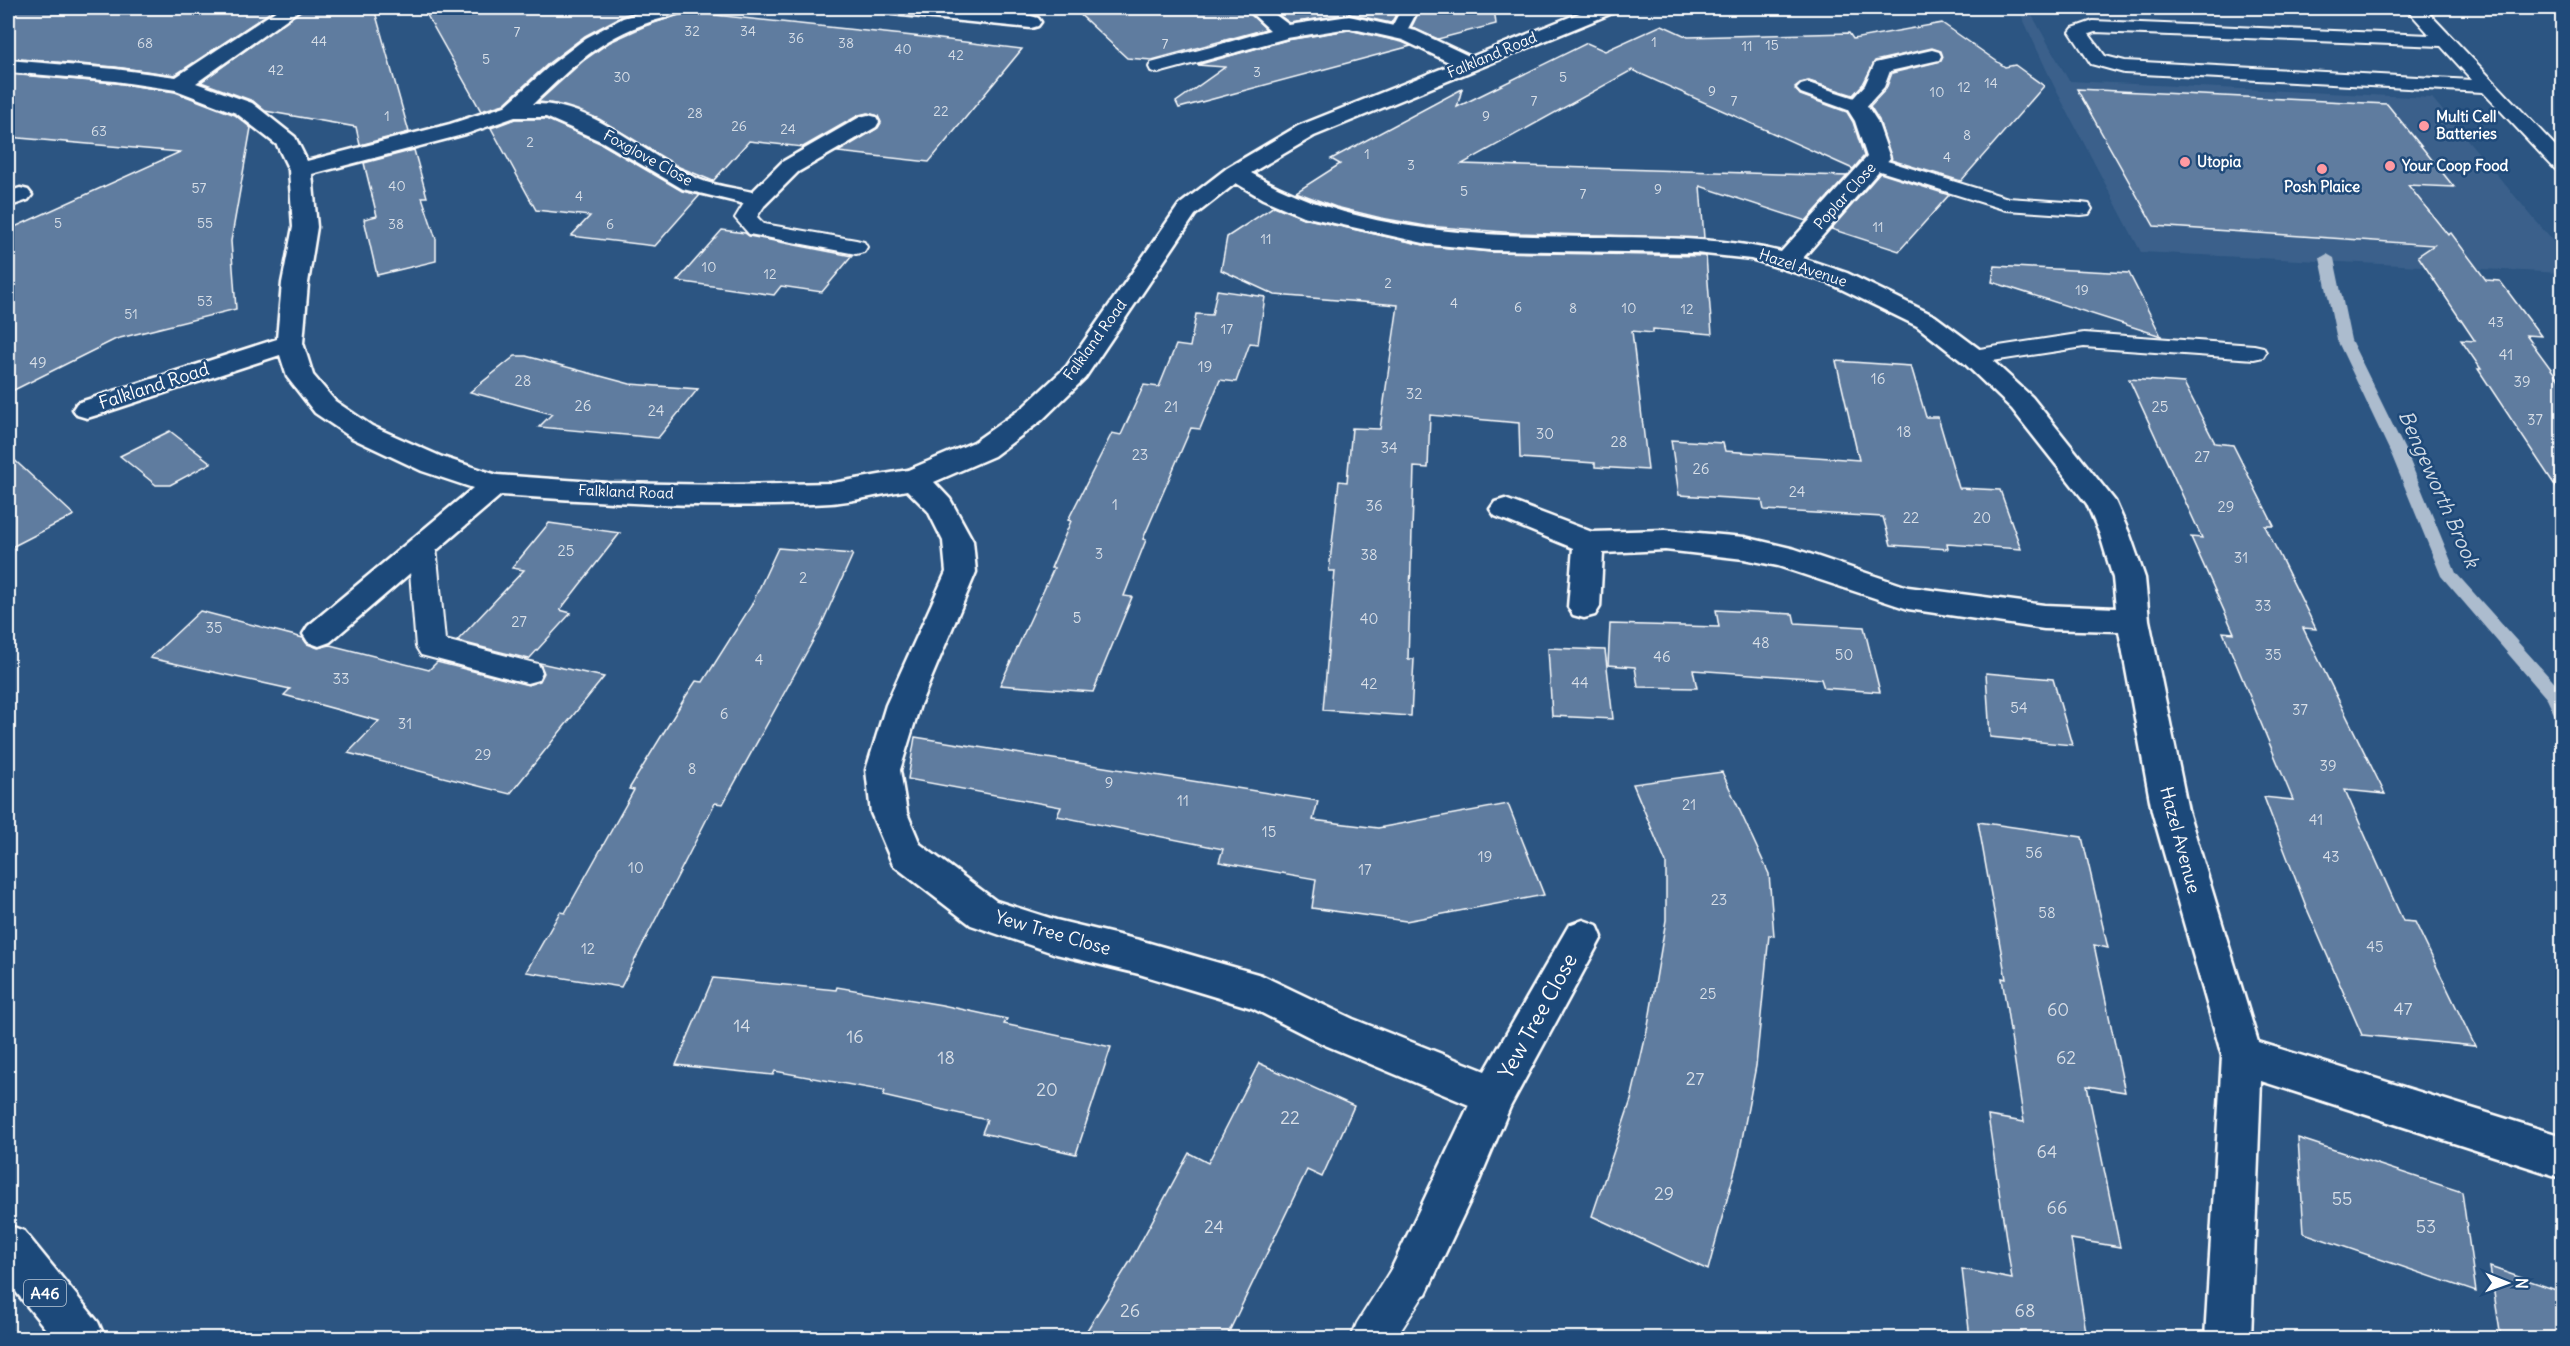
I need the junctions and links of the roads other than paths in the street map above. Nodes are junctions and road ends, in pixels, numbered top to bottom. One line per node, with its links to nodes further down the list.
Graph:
1 (292, 8): 18 (main road)
2 (677, 8): 22 (main road, Foxglove Close)
3 (892, 8): 8 (main road)
4 (1255, 8): 10 (main road)
5 (1410, 8): 11 (lane)
6 (2415, 8): 12 (lane)
7 (1601, 9): 15 (main road, Falkland Road)
8 (959, 10): 9 (main road)
9 (1031, 22)
10 (1286, 32): 11 (main road); 13 (main road)
11 (1398, 32): 15 (main road)
12 (2447, 41): 19 (lane); 19 (lane)
13 (1229, 48): 17 (lane)
14 (1932, 57): 21 (lane)
15 (1472, 65): 27 (main road, Falkland Road)
16 (8, 66): 18 (main road, Falkland Road)
17 (1158, 67)
18 (180, 84): 26 (main road, Falkland Road)
19 (2491, 87): 25 (lane)
20 (1808, 89): 21 (main road)
21 (1856, 106): 24 (main road, Poplar Close)
22 (513, 111): 26 (main road, Foxglove Close); 28 (main road, Foxglove Close)
23 (867, 122): 28 (main road)
24 (1874, 162): 29 (lane); 31 (main road, Poplar Close)
25 (2562, 165)
26 (300, 170): 32 (main road, Falkland Road)
27 (1234, 173): 31 (main road, Hazel Avenue); 36 (main road, Falkland Road)
28 (757, 200): 30 (lane)
29 (2081, 209)
30 (856, 247)
31 (1787, 261): 34 (main road, Hazel Avenue)
32 (290, 343): 35 (main road, Falkland Road); 37 (main road, Falkland Road)
33 (2254, 351): 34 (lane)
34 (1973, 357): 42 (main road, Hazel Avenue)
35 (87, 408)
36 (914, 479): 37 (main road, Falkland Road); 47 (main road, Yew Tree Close)
37 (495, 485): 40 (main road)
38 (1505, 509): 39 (main road)
39 (1589, 543): 41 (main road); 42 (main road)
40 (422, 547): 43 (main road); 44 (lane)
41 (1584, 607)
42 (2133, 620): 46 (main road, Hazel Avenue)
43 (319, 633)
44 (527, 672)
45 (1583, 937): 47 (main road, Yew Tree Close)
46 (2242, 1056): 48 (main road); 53 (main road, Hazel Avenue)
47 (1494, 1095): 50 (main road, Yew Tree Close)
48 (2562, 1157)
49 (8, 1247): 51 (main road, A46)
50 (1410, 1278): 52 (lane)
51 (82, 1338)
52 (1372, 1338)
53 (2228, 1338)

